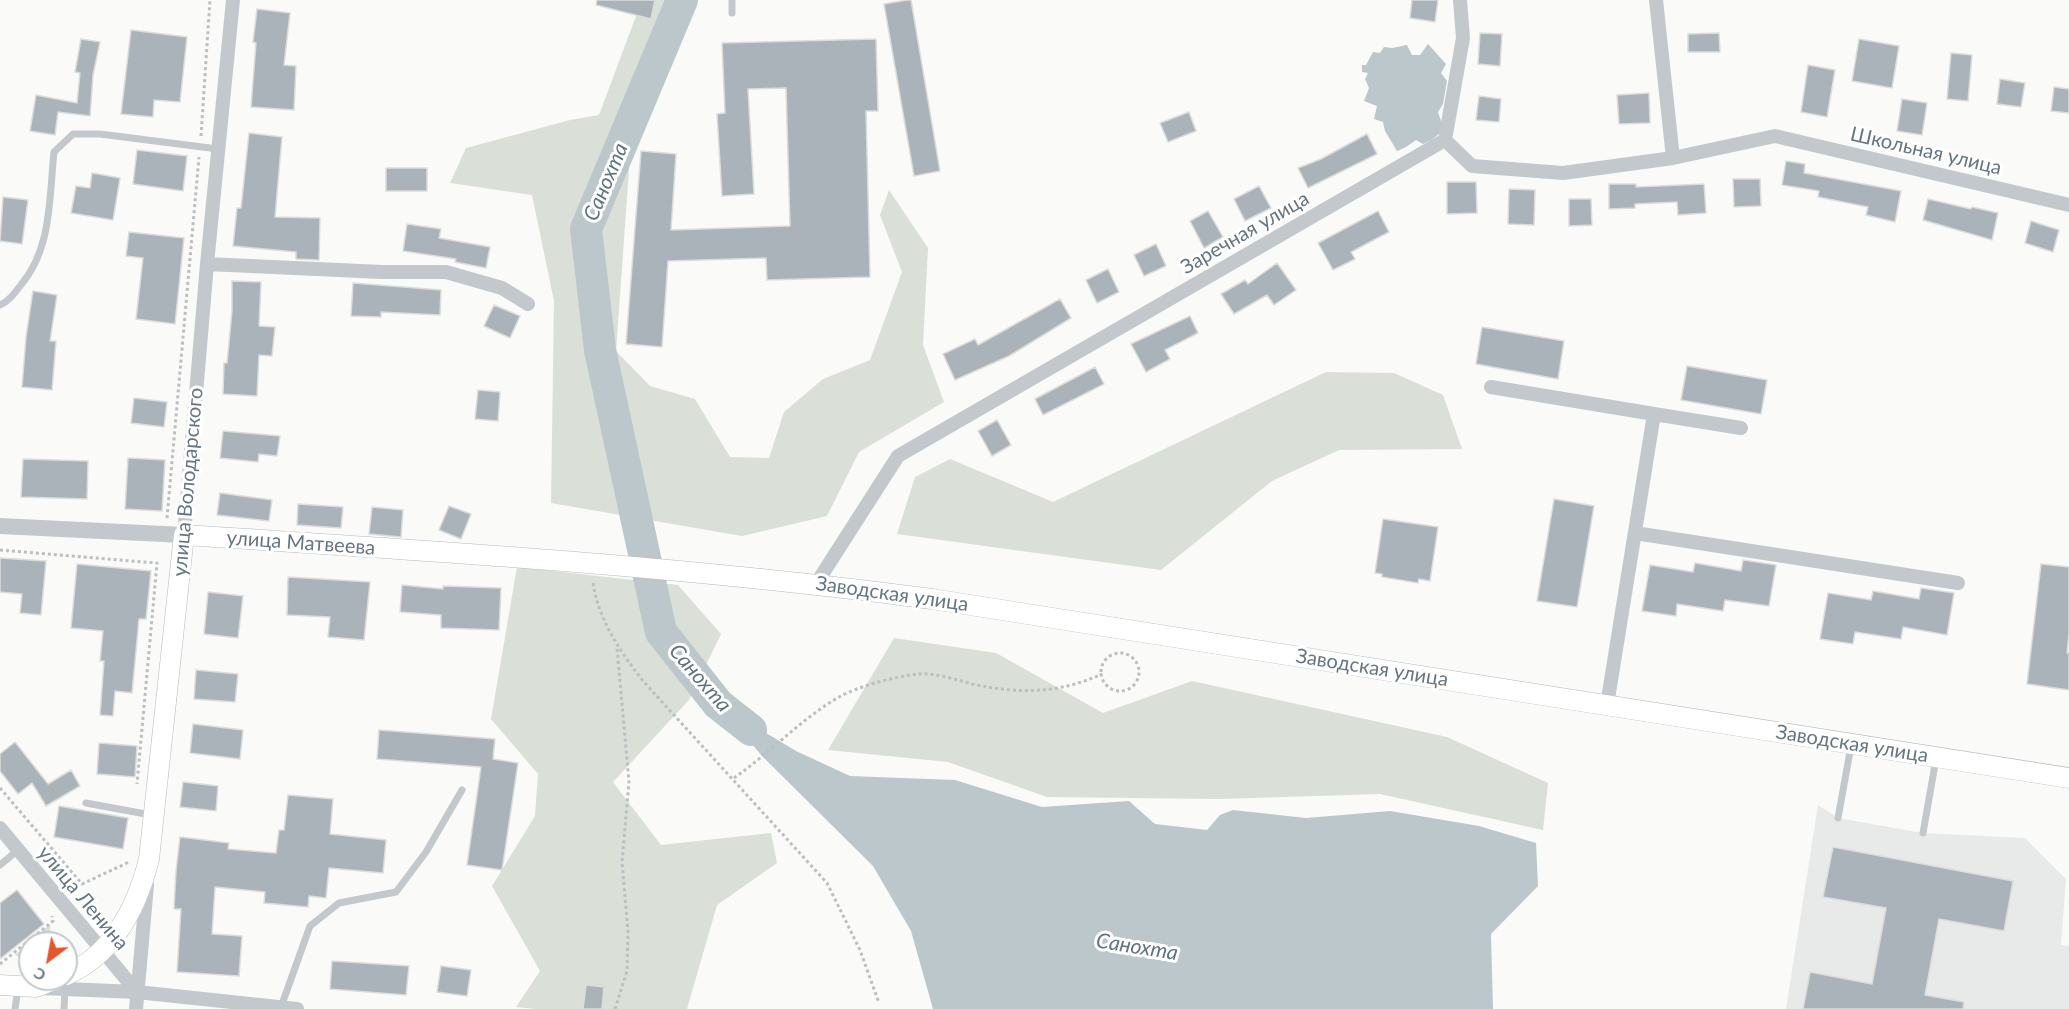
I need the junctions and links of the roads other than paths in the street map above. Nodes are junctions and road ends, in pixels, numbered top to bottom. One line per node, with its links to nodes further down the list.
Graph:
1 (233, 0): 7 (street, улица Володарского)
2 (732, 0): 5 (lane)
3 (1460, 0): 6 (street)
4 (1656, 0): 8 (street)
5 (732, 14)
6 (1445, 140): 8 (street); 21 (street, Заречная улица)
7 (218, 149): 10 (street, улица Володарского); 12 (lane)
8 (1673, 158): 9 (street, Школьная улица)
9 (2069, 205)
10 (207, 264): 11 (street); 18 (street, улица Володарского)
11 (528, 304)
12 (0, 305)
13 (1491, 387): 14 (street)
14 (1653, 414): 15 (street); 17 (street)
15 (1741, 428)
16 (0, 526): 18 (street, улица Матвеева)
17 (1635, 534): 20 (street); 22 (street)
18 (184, 535): 19 (main road, улица Матвеева); 28 (main road, улица Володарского)
19 (674, 569): 21 (main road, Заводская улица)
20 (1958, 583)
21 (816, 584): 22 (main road, Заводская улица)
22 (1607, 705): 23 (main road, Заводская улица)
23 (1851, 744): 24 (main road, Заводская улица); 29 (lane)
24 (1936, 757): 25 (main road, Заводская улица); 31 (lane)
25 (2069, 778)
26 (462, 790): 41 (lane)
27 (86, 803): 28 (lane)
28 (144, 814): 33 (main road, улица Володарского)
29 (1838, 818)
30 (0, 828): 32 (street, улица Ленина)
31 (1923, 834)
32 (18, 850): 34 (lane); 35 (street, улица Ленина)
33 (149, 859): 35 (main road, улица Володарского); 40 (street)
34 (0, 865)
35 (102, 951): 36 (main road, улица Володарского); 40 (street, улица Ленина)
36 (78, 969)
37 (78, 983): 40 (street)
38 (18, 986): 42 (lane)
39 (63, 991): 43 (lane)
40 (137, 992): 41 (street); 44 (street)
41 (281, 1007): 45 (street)
42 (15, 1009)
43 (64, 1009)
44 (136, 1009)
45 (297, 1009)

